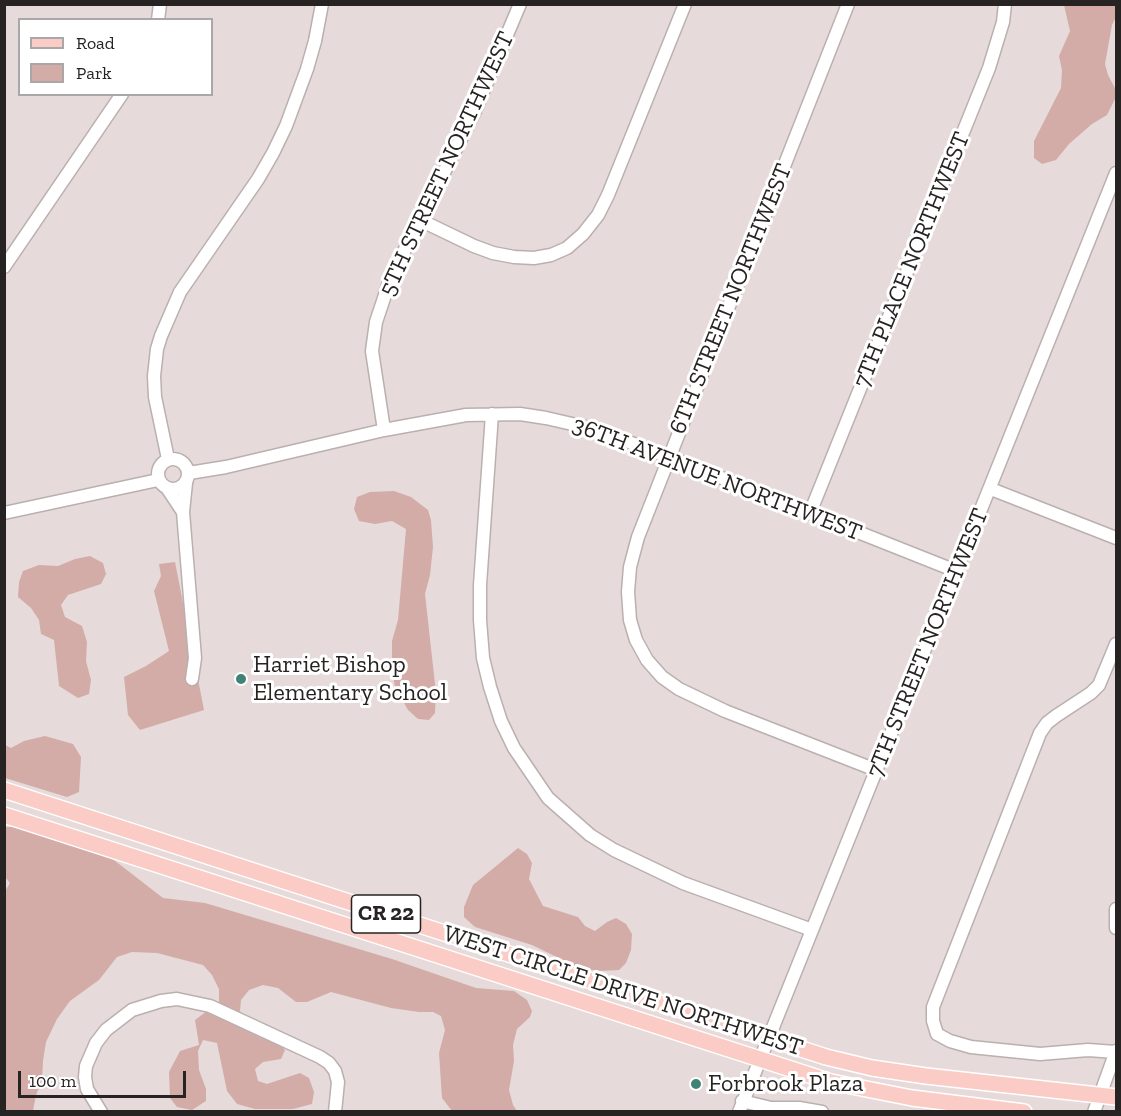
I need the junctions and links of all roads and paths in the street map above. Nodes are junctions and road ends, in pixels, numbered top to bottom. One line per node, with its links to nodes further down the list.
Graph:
1 (322, 4): 13 (street)
2 (520, 4): 8 (street, 5TH STREET NORTHWEST)
3 (684, 4): 8 (street)
4 (848, 4): 12 (street, 6TH STREET NORTHWEST)
5 (1005, 4): 19 (street, 7TH PLACE NORTHWEST)
6 (121, 96): 9 (street)
7 (1116, 173): 16 (street, 7TH STREET NORTHWEST)
8 (420, 220): 11 (street, 5TH STREET NORTHWEST)
9 (4, 267)
10 (492, 414): 11 (street, 36TH AVENUE NORTHWEST); 12 (street, 36TH AVENUE NORTHWEST); 29 (street)
11 (384, 430): 14 (street, 36TH AVENUE NORTHWEST)
12 (669, 457): 19 (street, 36TH AVENUE NORTHWEST); 24 (street, 6TH STREET NORTHWEST)
13 (168, 459): 14 (street); 15 (street)
14 (188, 478): 15 (street, 36TH AVENUE NORTHWEST); 17 (street)
15 (162, 484): 17 (street); 18 (street, 36TH AVENUE NORTHWEST)
16 (991, 489): 20 (street); 21 (street, 7TH STREET NORTHWEST)
17 (183, 512): 23 (street)
18 (4, 513)
19 (810, 513): 21 (street, 36TH AVENUE NORTHWEST)
20 (1116, 538)
21 (956, 571): 24 (street, 7TH STREET NORTHWEST)
22 (1116, 644): 31 (street)
23 (192, 679)
24 (876, 770): 29 (street, 7TH STREET NORTHWEST)
25 (4, 790): 30 (main road, WEST CIRCLE DRIVE NORTHWEST / CR 22)
26 (4, 815): 32 (main road, WEST CIRCLE DRIVE NORTHWEST / CR 22)
27 (1116, 909): 28 (street)
28 (1116, 928)
29 (812, 930): 30 (street, 7TH STREET NORTHWEST)
30 (768, 1039): 32 (street, 7TH STREET NORTHWEST); 33 (main road, WEST CIRCLE DRIVE NORTHWEST / CR 22)
31 (1116, 1051): 33 (street)
32 (760, 1059): 35 (street, 7TH STREET NORTHWEST); 39 (main road, WEST CIRCLE DRIVE NORTHWEST / CR 22)
33 (1100, 1095): 34 (main road, WEST CIRCLE DRIVE NORTHWEST / CR 22); 40 (street)
34 (1116, 1097)
35 (741, 1106): 38 (street)
36 (101, 1112): 37 (street)
37 (335, 1112)
38 (822, 1112)
39 (1024, 1112)
40 (1094, 1112)

